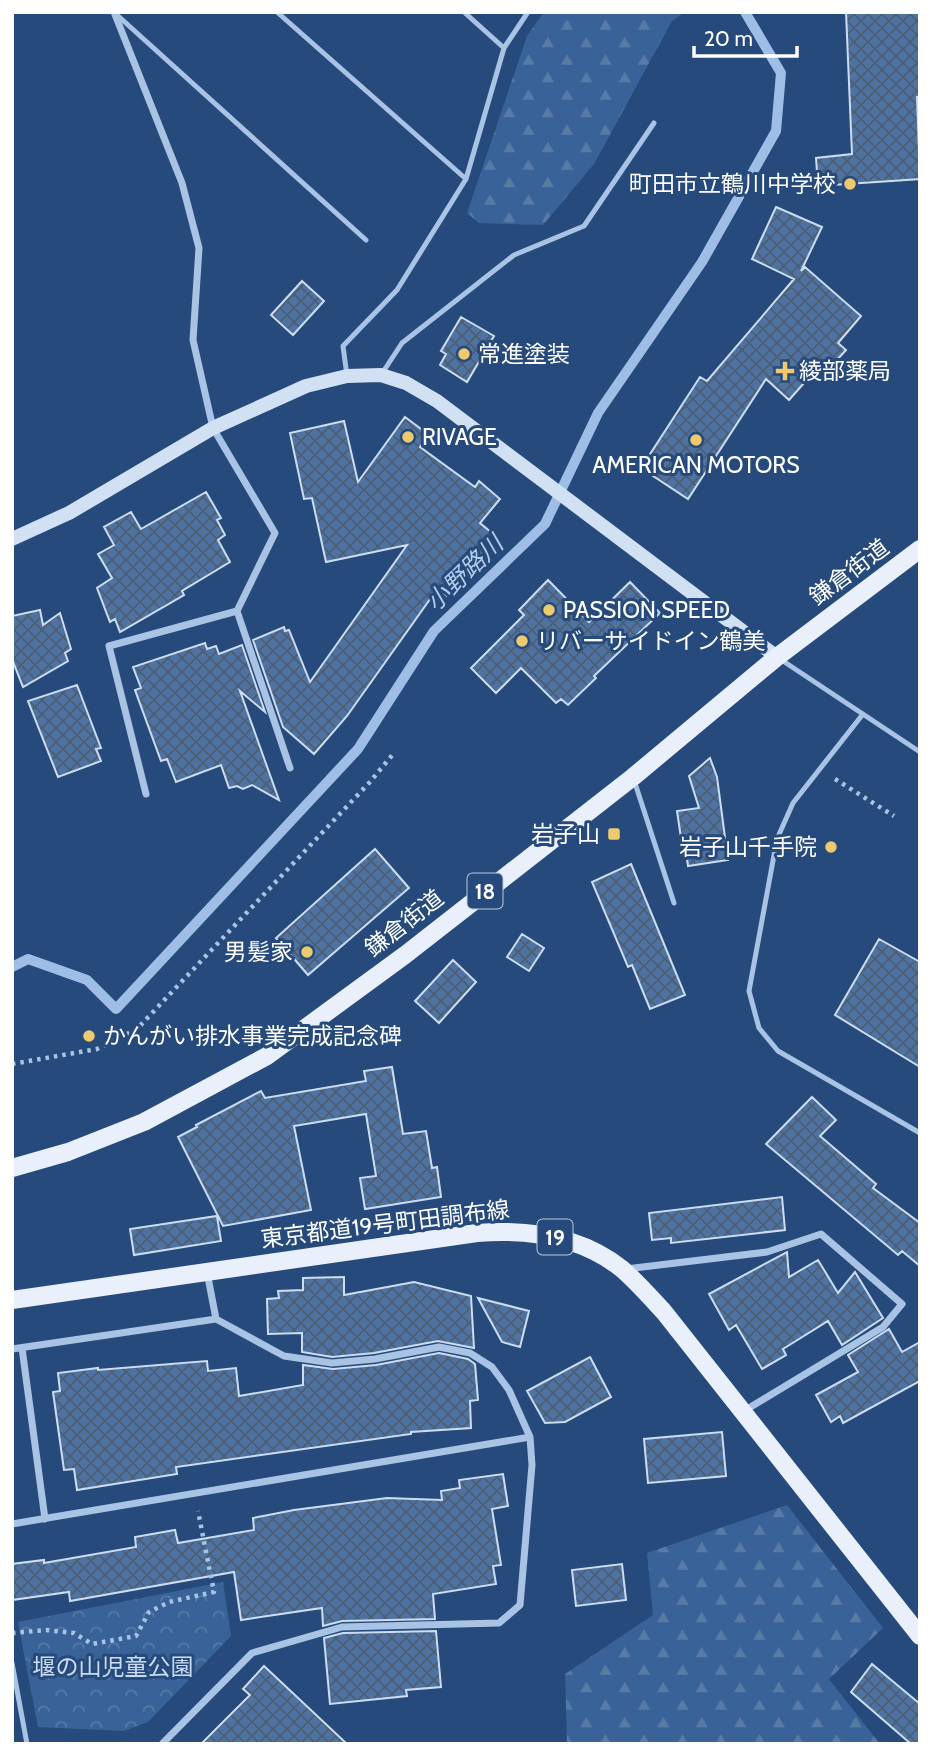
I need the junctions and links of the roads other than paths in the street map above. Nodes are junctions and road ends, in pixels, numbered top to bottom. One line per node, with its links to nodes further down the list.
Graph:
1 (114, 12): 8 (lane); 11 (street)
2 (277, 12): 7 (lane)
3 (464, 12): 5 (lane)
4 (528, 12): 5 (lane)
5 (504, 48): 7 (lane)
6 (654, 123): 9 (lane)
7 (466, 179): 10 (lane)
8 (366, 240)
9 (381, 375): 10 (street); 15 (street)
10 (347, 376): 11 (street)
11 (213, 428): 12 (street); 14 (street)
12 (12, 538)
13 (920, 549): 15 (main road, 鎌倉街道 / 18)
14 (237, 611): 18 (street); 20 (street)
15 (777, 657): 16 (lane); 19 (main road, 鎌倉街道 / 18)
16 (863, 714): 17 (lane); 22 (lane)
17 (920, 752)
18 (290, 768)
19 (633, 777): 21 (lane); 23 (main road, 鎌倉街道 / 18)
20 (146, 794)
21 (674, 903)
22 (920, 1133)
23 (12, 1168)
24 (622, 1269): 25 (main road, 東京都道19号町田調布線 / 19); 30 (main road, 東京都道19号町田調布線 / 19); 30 (street)
25 (207, 1271): 26 (main road, 東京都道19号町田調布線 / 19); 27 (street)
26 (12, 1300)
27 (216, 1319): 28 (street); 31 (street)
28 (22, 1348): 29 (street); 32 (street)
29 (12, 1349)
30 (744, 1411): 34 (main road, 東京都道19号町田調布線 / 19)
31 (530, 1437): 32 (street); 37 (street)
32 (45, 1518): 33 (street)
33 (12, 1524)
34 (920, 1636)
35 (12, 1662): 36 (lane)
36 (27, 1744)
37 (162, 1744)

